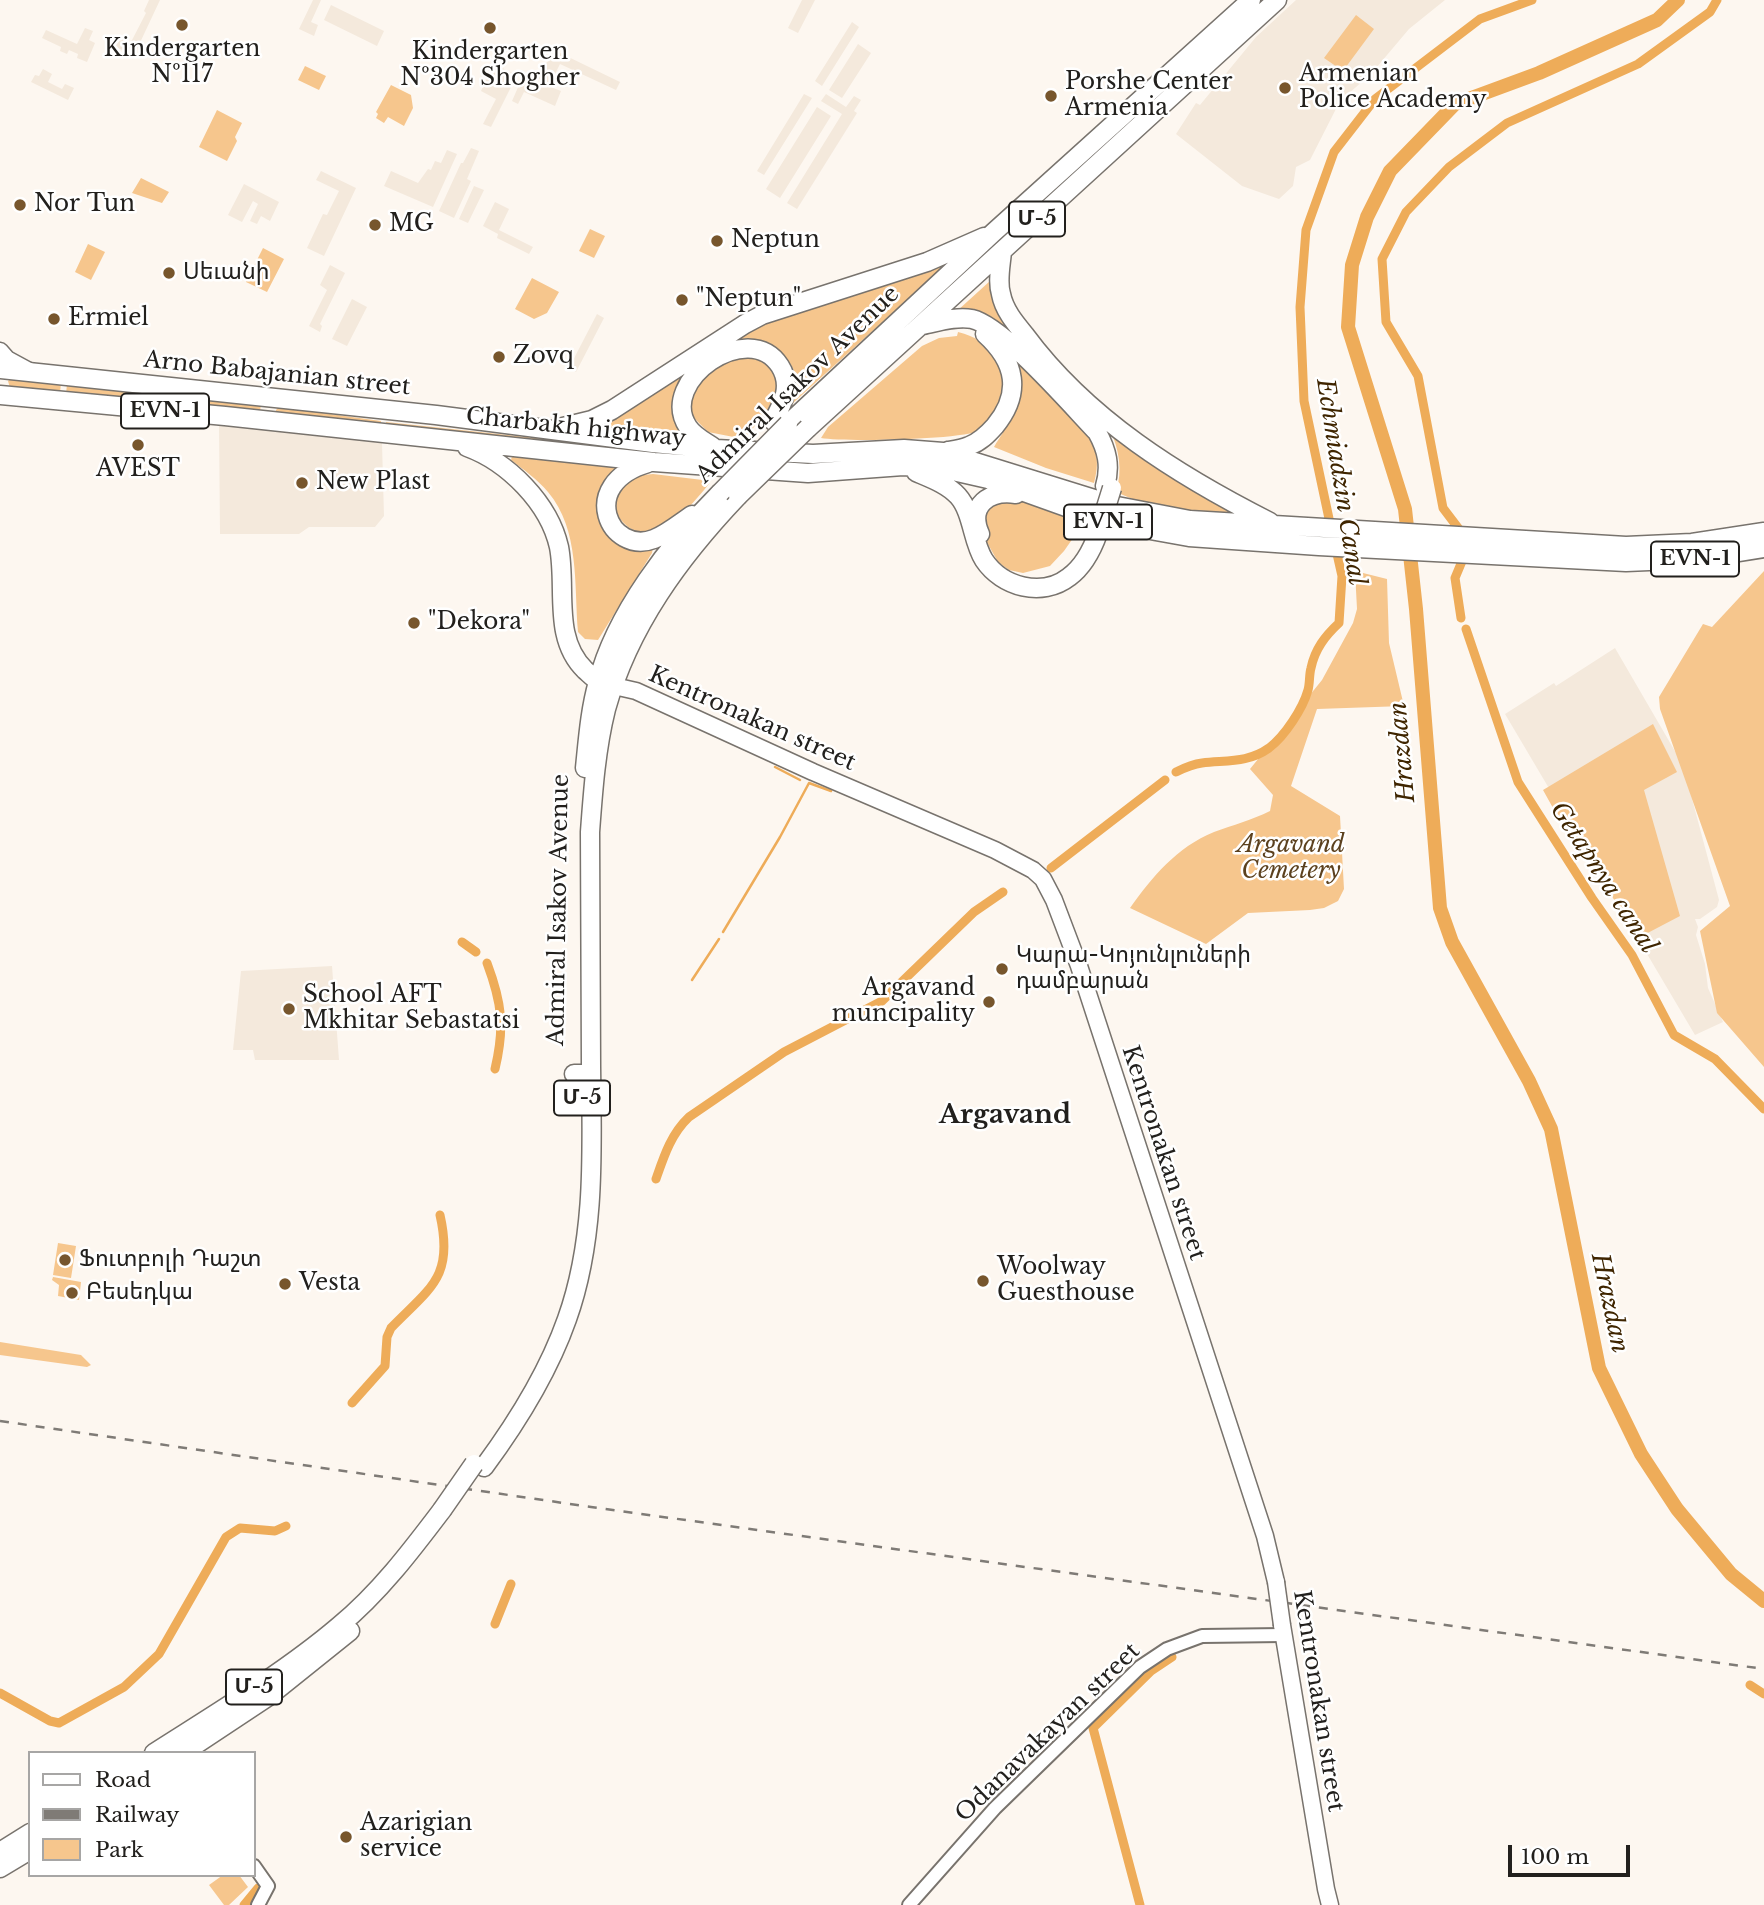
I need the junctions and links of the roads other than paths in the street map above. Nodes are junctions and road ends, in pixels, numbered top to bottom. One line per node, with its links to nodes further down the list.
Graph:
1 (1251, 0): 3 (highway, Admiral Isakov Avenue / Մ-5)
2 (1277, 0): 4 (highway, Admiral Isakov Avenue / Մ-5)
3 (995, 232): 13 (highway, Admiral Isakov Avenue / Մ-5); 14 (highway)
4 (1002, 251): 5 (highway, Admiral Isakov Avenue / Մ-5); 11 (highway)
5 (919, 329): 17 (highway); 20 (highway); 21 (highway, Admiral Isakov Avenue / Մ-5, bridge)
6 (0, 352): 8 (main road)
7 (0, 369): 8 (highway, Arno Babajanian street / EVN-1)
8 (33, 373): 10 (highway, Arno Babajanian street / EVN-1)
9 (0, 395): 12 (highway, Arno Babajanian street / EVN-1)
10 (269, 398): 12 (highway); 14 (highway, Arno Babajanian street / EVN-1)
11 (1092, 410): 20 (highway); 23 (highway)
12 (225, 416): 15 (highway, Arno Babajanian street / EVN-1)
13 (781, 422): 16 (highway, Admiral Isakov Avenue); 21 (highway, Admiral Isakov Avenue / Մ-5, bridge)
14 (549, 429): 18 (highway, Charbakh highway / EVN-1)
15 (447, 439): 18 (highway, Charbakh highway / EVN-1); 29 (highway)
16 (716, 449): 17 (highway, Charbakh highway / EVN-1); 18 (highway, Charbakh highway / EVN-1)
17 (943, 452): 23 (highway, Charbakh highway / EVN-1)
18 (652, 456): 19 (highway, Charbakh highway / EVN-1); 21 (highway)
19 (903, 466): 22 (highway, Charbakh highway / EVN-1); 24 (highway)
20 (1108, 487): 24 (highway, bridge)
21 (724, 496): 29 (highway, Admiral Isakov Avenue / Մ-5)
22 (1038, 496): 24 (highway); 26 (highway, Charbakh highway / EVN-1)
23 (1279, 526): 26 (highway, Charbakh highway / EVN-1)
24 (1094, 531)
25 (1764, 532): 28 (highway, EVN-1)
26 (1320, 538): 28 (highway, EVN-1)
27 (1764, 548): 28 (highway, EVN-1)
28 (1626, 554)
29 (606, 684): 30 (highway, Admiral Isakov Avenue / Մ-5); 30 (highway, Admiral Isakov Avenue / Մ-5); 31 (main road, Kentronakan street, bridge)
30 (479, 1465): 32 (highway, Admiral Isakov Avenue / Մ-5)
31 (1283, 1630): 39 (street, Odanavakayan street); 40 (main road, Kentronakan street)
32 (169, 1751)
33 (28, 1834): 35 (highway)
34 (28, 1851): 36 (highway)
35 (0, 1852)
36 (0, 1868)
37 (256, 1869): 38 (street)
38 (258, 1905)
39 (909, 1905)
40 (1331, 1905)

